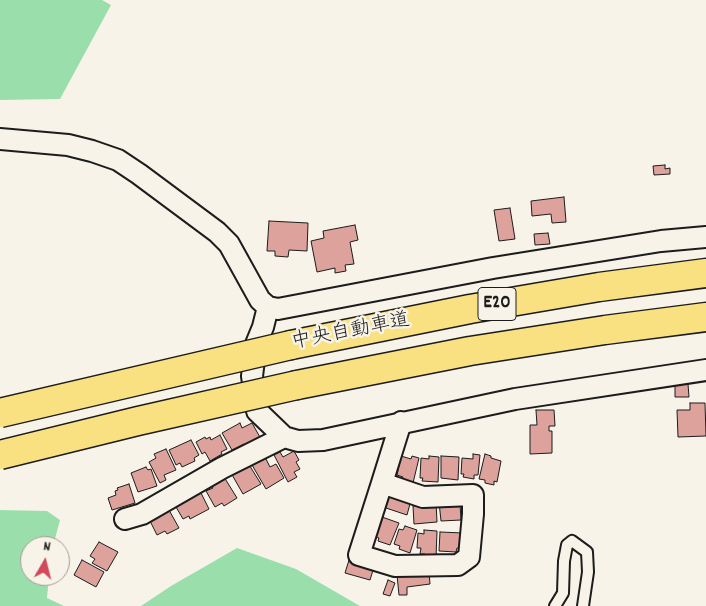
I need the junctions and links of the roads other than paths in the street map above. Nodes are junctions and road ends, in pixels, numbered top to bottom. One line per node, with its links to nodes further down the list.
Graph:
1 (0, 139): 4 (street)
2 (706, 237): 4 (street)
3 (706, 273): 7 (highway, 中央自動車道 / E20, bridge)
4 (268, 307): 9 (street)
5 (706, 317): 10 (highway, 中央自動車道 / E20, bridge)
6 (706, 370): 8 (street)
7 (0, 413)
8 (401, 422): 9 (street); 11 (street)
9 (284, 437): 12 (street)
10 (0, 455)
11 (382, 483): 11 (street)
12 (125, 519)
13 (555, 606): 14 (lane)
14 (583, 606)

